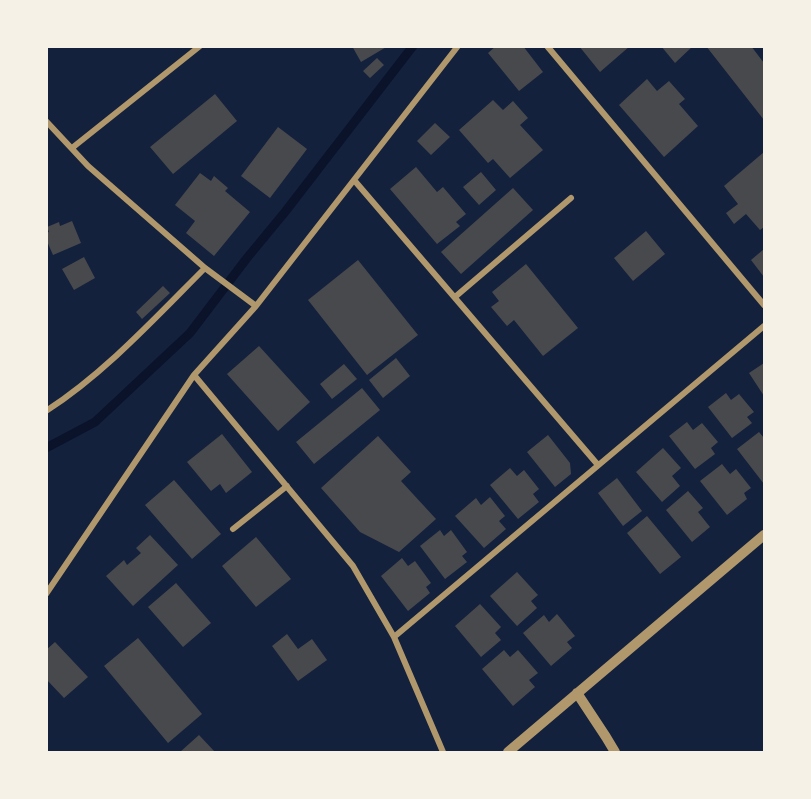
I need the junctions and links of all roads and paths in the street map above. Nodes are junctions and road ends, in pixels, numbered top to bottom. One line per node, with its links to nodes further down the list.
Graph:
1 (200, 46): 5 (street)
2 (458, 46): 6 (street)
3 (547, 46): 10 (street)
4 (46, 122): 5 (street)
5 (72, 148): 8 (street)
6 (354, 180): 9 (street); 11 (street)
7 (571, 198): 9 (street)
8 (205, 268): 11 (street); 14 (street)
9 (455, 297): 15 (street)
10 (765, 305)
11 (256, 306): 13 (street)
12 (765, 326): 15 (street)
13 (194, 375): 16 (street); 19 (street)
14 (46, 411)
15 (598, 465): 20 (street)
16 (287, 486): 17 (street); 20 (street)
17 (233, 530)
18 (765, 535): 21 (street)
19 (46, 594)
20 (394, 637): 22 (street)
21 (577, 693): 23 (street); 24 (street)
22 (443, 753)
23 (508, 753)
24 (615, 753)

